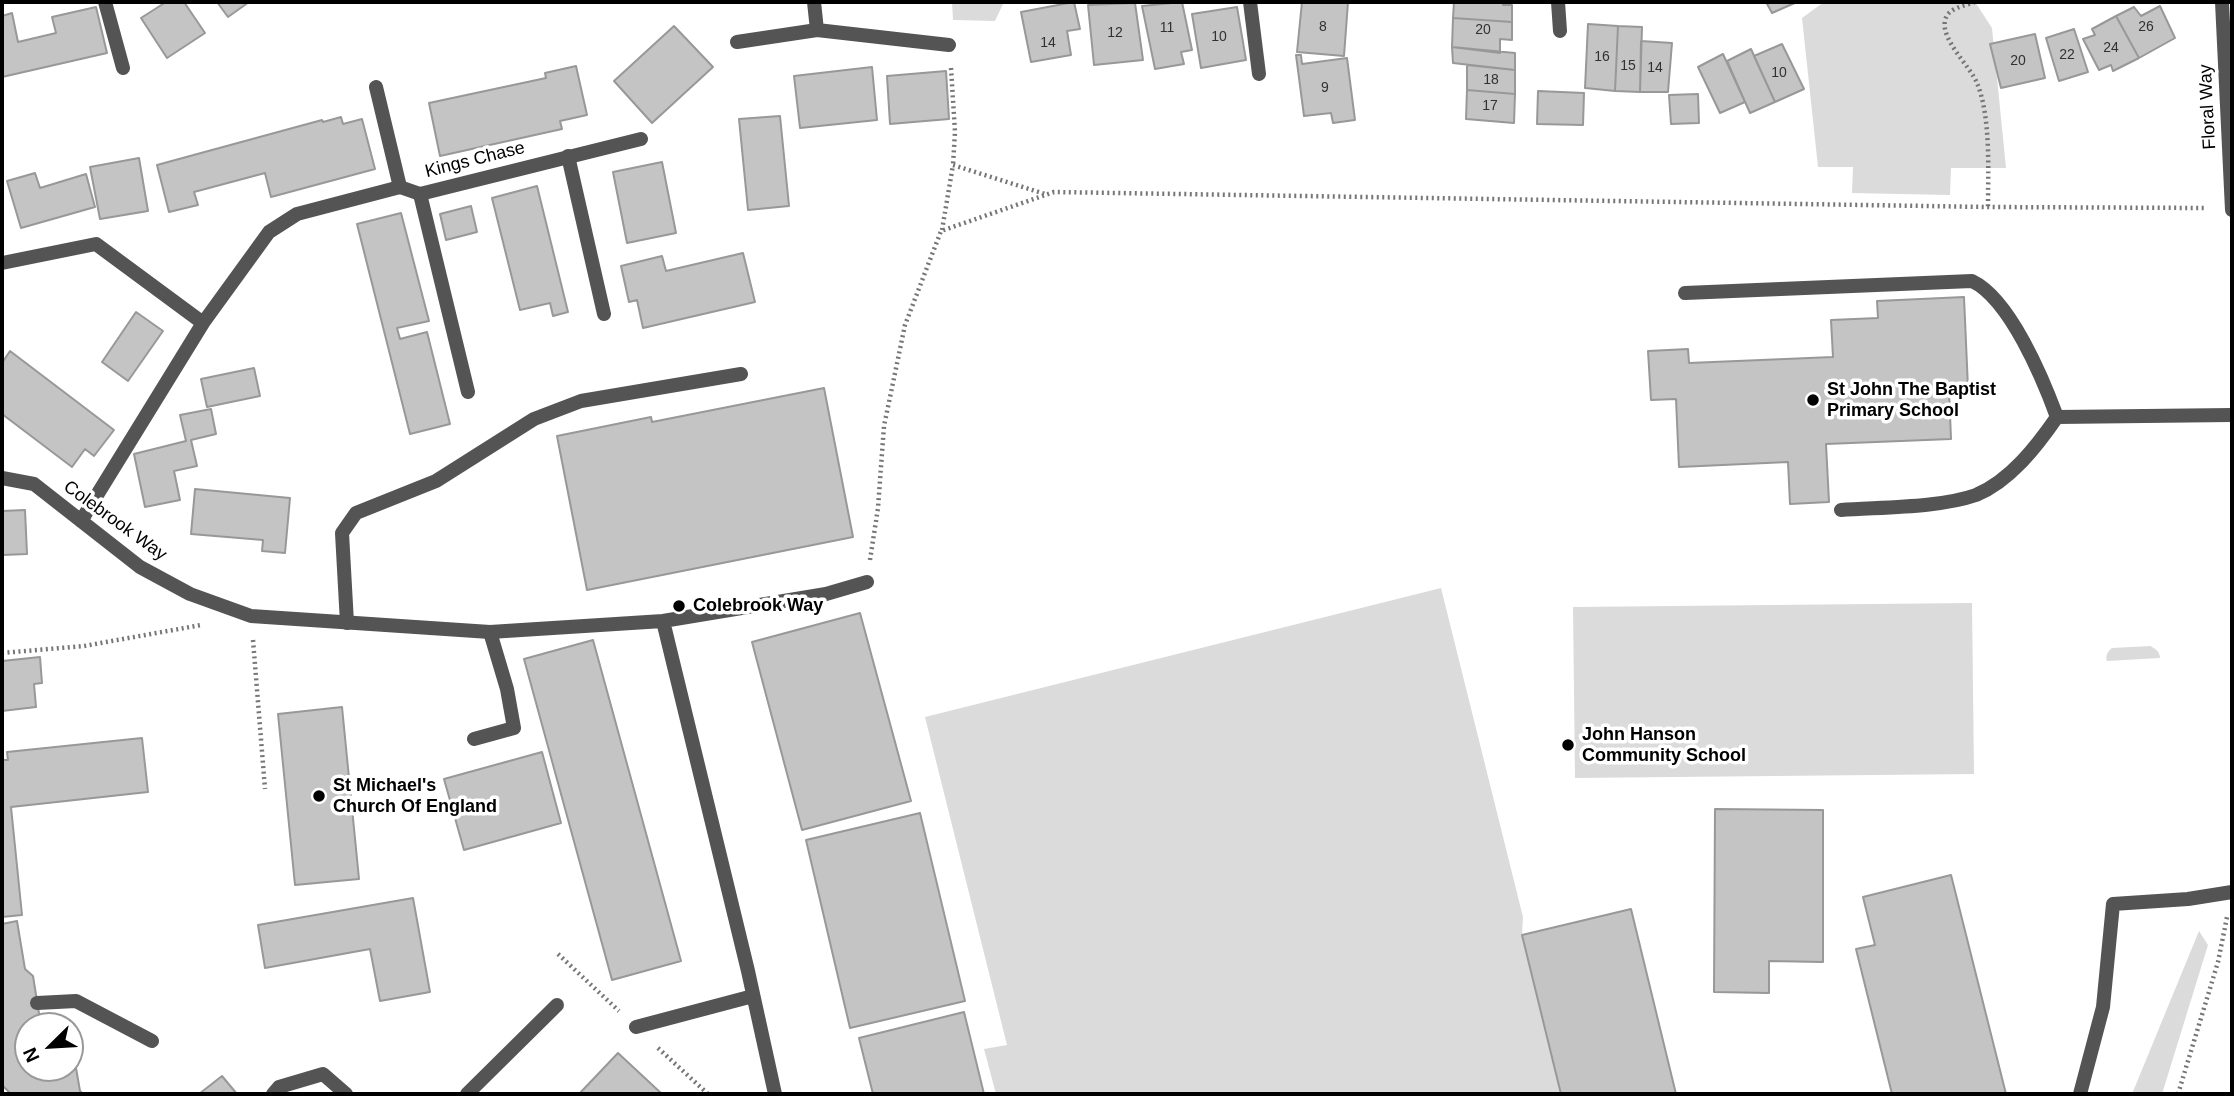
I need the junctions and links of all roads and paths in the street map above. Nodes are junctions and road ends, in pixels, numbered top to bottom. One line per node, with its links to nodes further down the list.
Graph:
1 (105, 2): 11 (street)
2 (814, 2): 7 (street)
3 (1250, 2): 12 (street)
4 (1558, 2): 8 (street)
5 (1975, 2): 20 (path)
6 (2222, 2): 21 (street, Floral Way)
7 (817, 30): 9 (street); 10 (street)
8 (1560, 31)
9 (737, 42)
10 (949, 45): 16 (path)
11 (123, 68)
12 (1259, 74)
13 (376, 87): 17 (street)
14 (641, 139): 15 (street, Kings Chase)
15 (568, 156): 18 (street, Kings Chase); 25 (street)
16 (953, 165): 19 (path); 22 (path)
17 (400, 187): 18 (street, Kings Chase); 26 (street)
18 (420, 194): 28 (street)
19 (1046, 195): 20 (path); 22 (path)
20 (1988, 207): 21 (path)
21 (2232, 209)
22 (942, 231): 34 (path)
23 (2, 263): 26 (street)
24 (1685, 293): 30 (street)
25 (604, 314)
26 (203, 323): 33 (street)
27 (741, 374): 37 (street)
28 (468, 392)
29 (2232, 415): 30 (street)
30 (2057, 417): 32 (street)
31 (2, 478): 33 (street, Colebrook Way)
32 (1841, 510)
33 (81, 521): 35 (street, Colebrook Way)
34 (867, 582): 36 (street, Colebrook Way)
35 (251, 616): 37 (street, Colebrook Way); 39 (path); 41 (path)
36 (663, 621): 38 (street, Colebrook Way); 43 (street)
37 (347, 623): 38 (street, Colebrook Way)
38 (490, 632): 40 (street)
39 (2, 653)
40 (474, 738)
41 (265, 789)
42 (2232, 892): 52 (street); 53 (path)
43 (753, 996): 46 (street); 51 (street)
44 (37, 1003): 47 (street)
45 (557, 1004): 50 (street)
46 (636, 1027)
47 (152, 1041)
48 (273, 1094): 49 (street)
49 (346, 1094)
50 (467, 1094)
51 (775, 1094)
52 (2080, 1094)
53 (2178, 1094)

